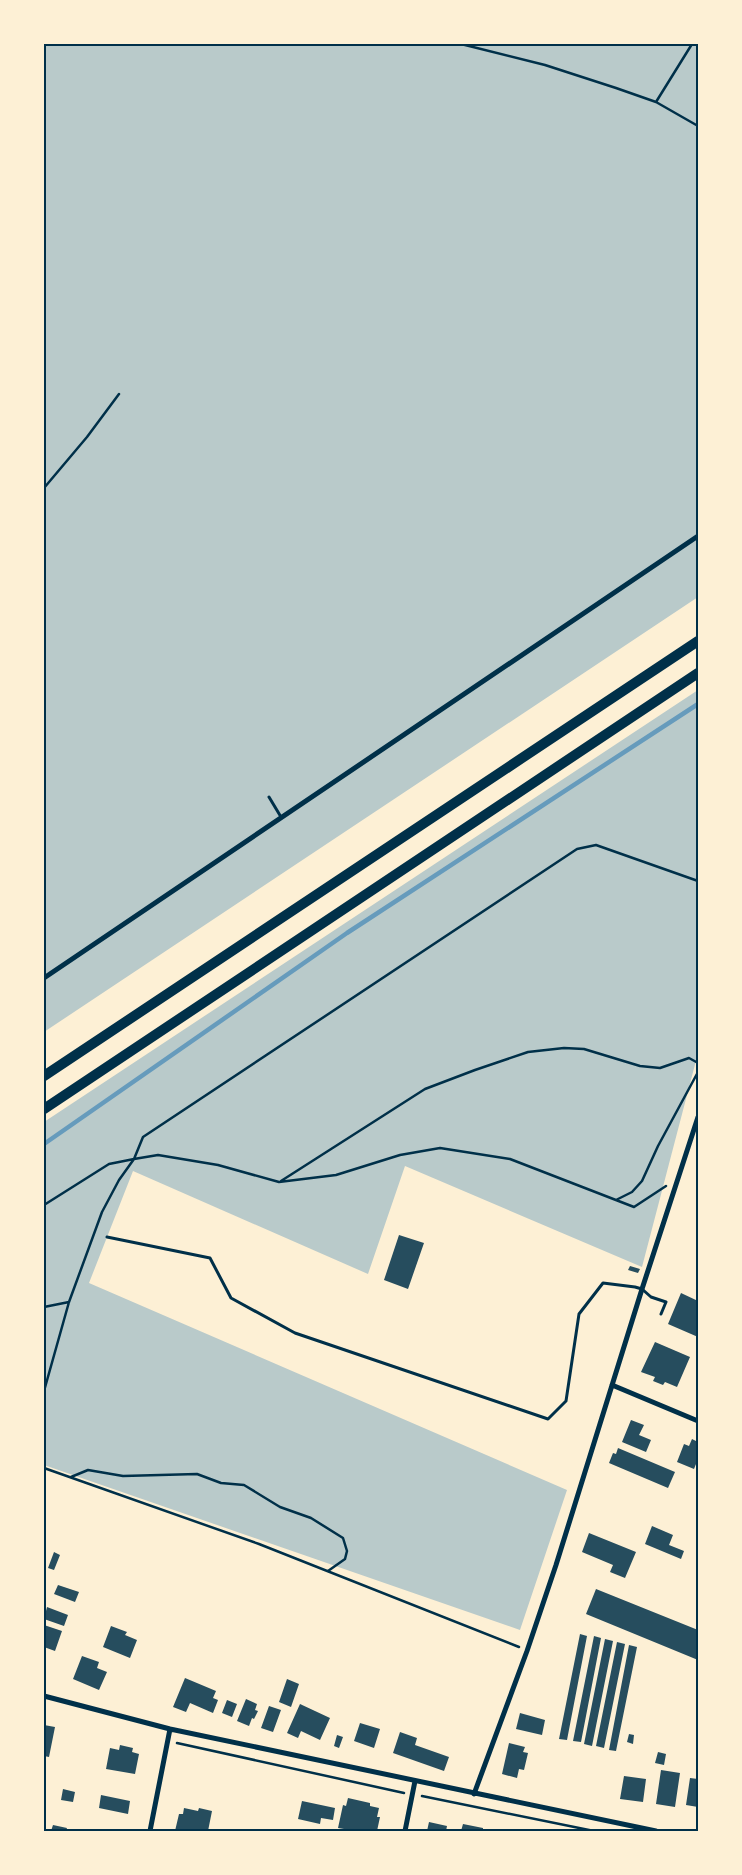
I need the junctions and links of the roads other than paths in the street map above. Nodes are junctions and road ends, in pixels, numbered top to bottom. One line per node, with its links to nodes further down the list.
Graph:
1 (698, 536): 5 (street)
2 (698, 641): 7 (highway)
3 (698, 673): 8 (highway)
4 (269, 797): 5 (lane)
5 (282, 818): 6 (street)
6 (44, 978)
7 (44, 1076)
8 (44, 1108)
9 (698, 1117): 11 (street)
10 (107, 1237): 11 (lane)
11 (642, 1289): 12 (lane); 13 (street)
12 (661, 1314)
13 (612, 1385): 14 (street); 18 (street)
14 (698, 1421)
15 (44, 1696): 16 (street)
16 (170, 1729): 17 (street); 19 (street)
17 (415, 1781): 18 (street); 20 (street)
18 (474, 1794): 21 (street)
19 (150, 1831)
20 (405, 1831)
21 (656, 1831)

